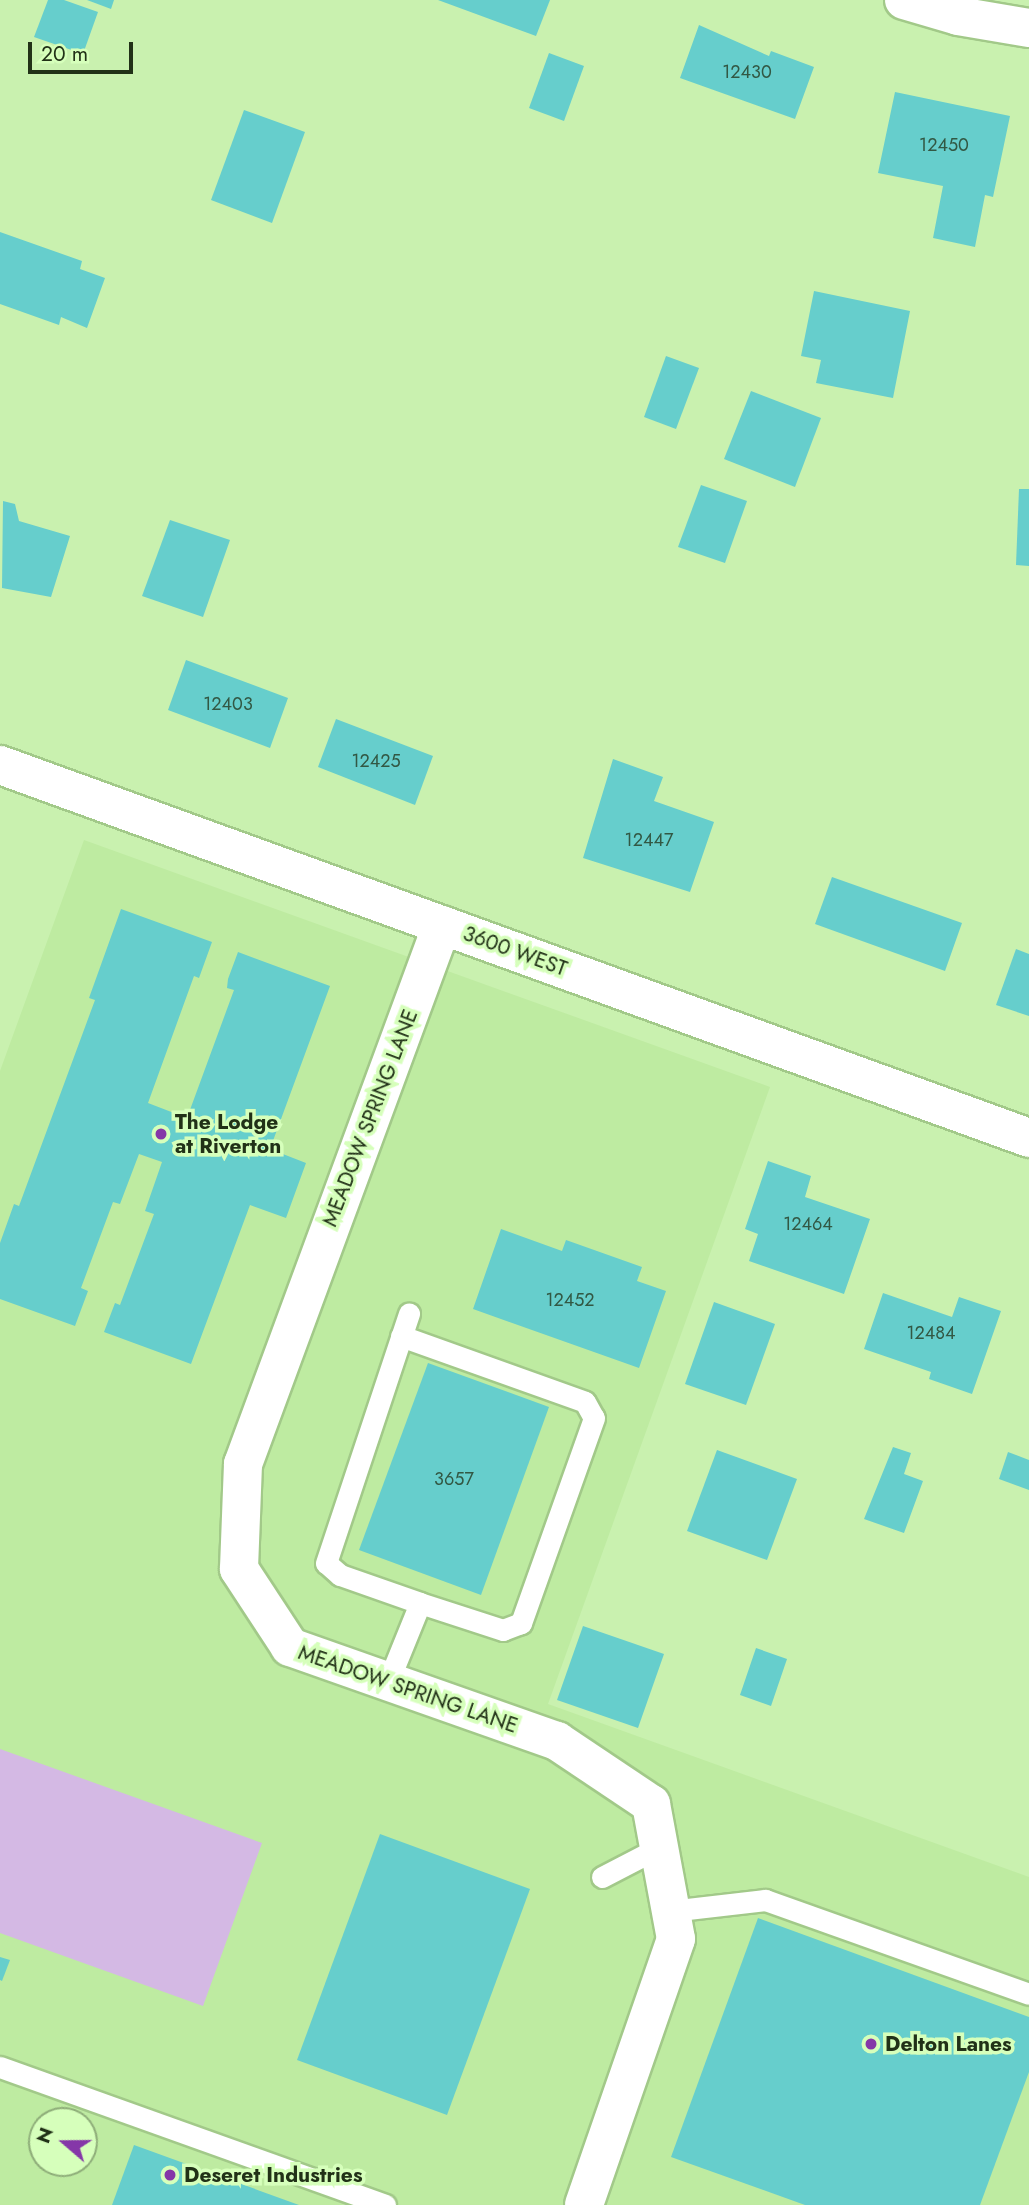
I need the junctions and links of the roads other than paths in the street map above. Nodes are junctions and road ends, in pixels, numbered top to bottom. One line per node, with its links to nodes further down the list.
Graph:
1 (904, 0): 2 (street)
2 (1029, 27)
3 (0, 765): 4 (street, 3600 WEST)
4 (442, 925): 5 (street, 3600 WEST); 9 (street, MEADOW SPRING LANE)
5 (1029, 1139)
6 (409, 1313): 7 (lane)
7 (401, 1336): 8 (lane); 8 (lane)
8 (420, 1603): 9 (lane)
9 (388, 1682): 10 (street, MEADOW SPRING LANE)
10 (658, 1847): 11 (lane); 12 (street, MEADOW SPRING LANE)
11 (602, 1877)
12 (670, 1911): 13 (lane); 16 (street, MEADOW SPRING LANE)
13 (1029, 1994)
14 (0, 2067): 15 (lane)
15 (385, 2205)
16 (584, 2205)

